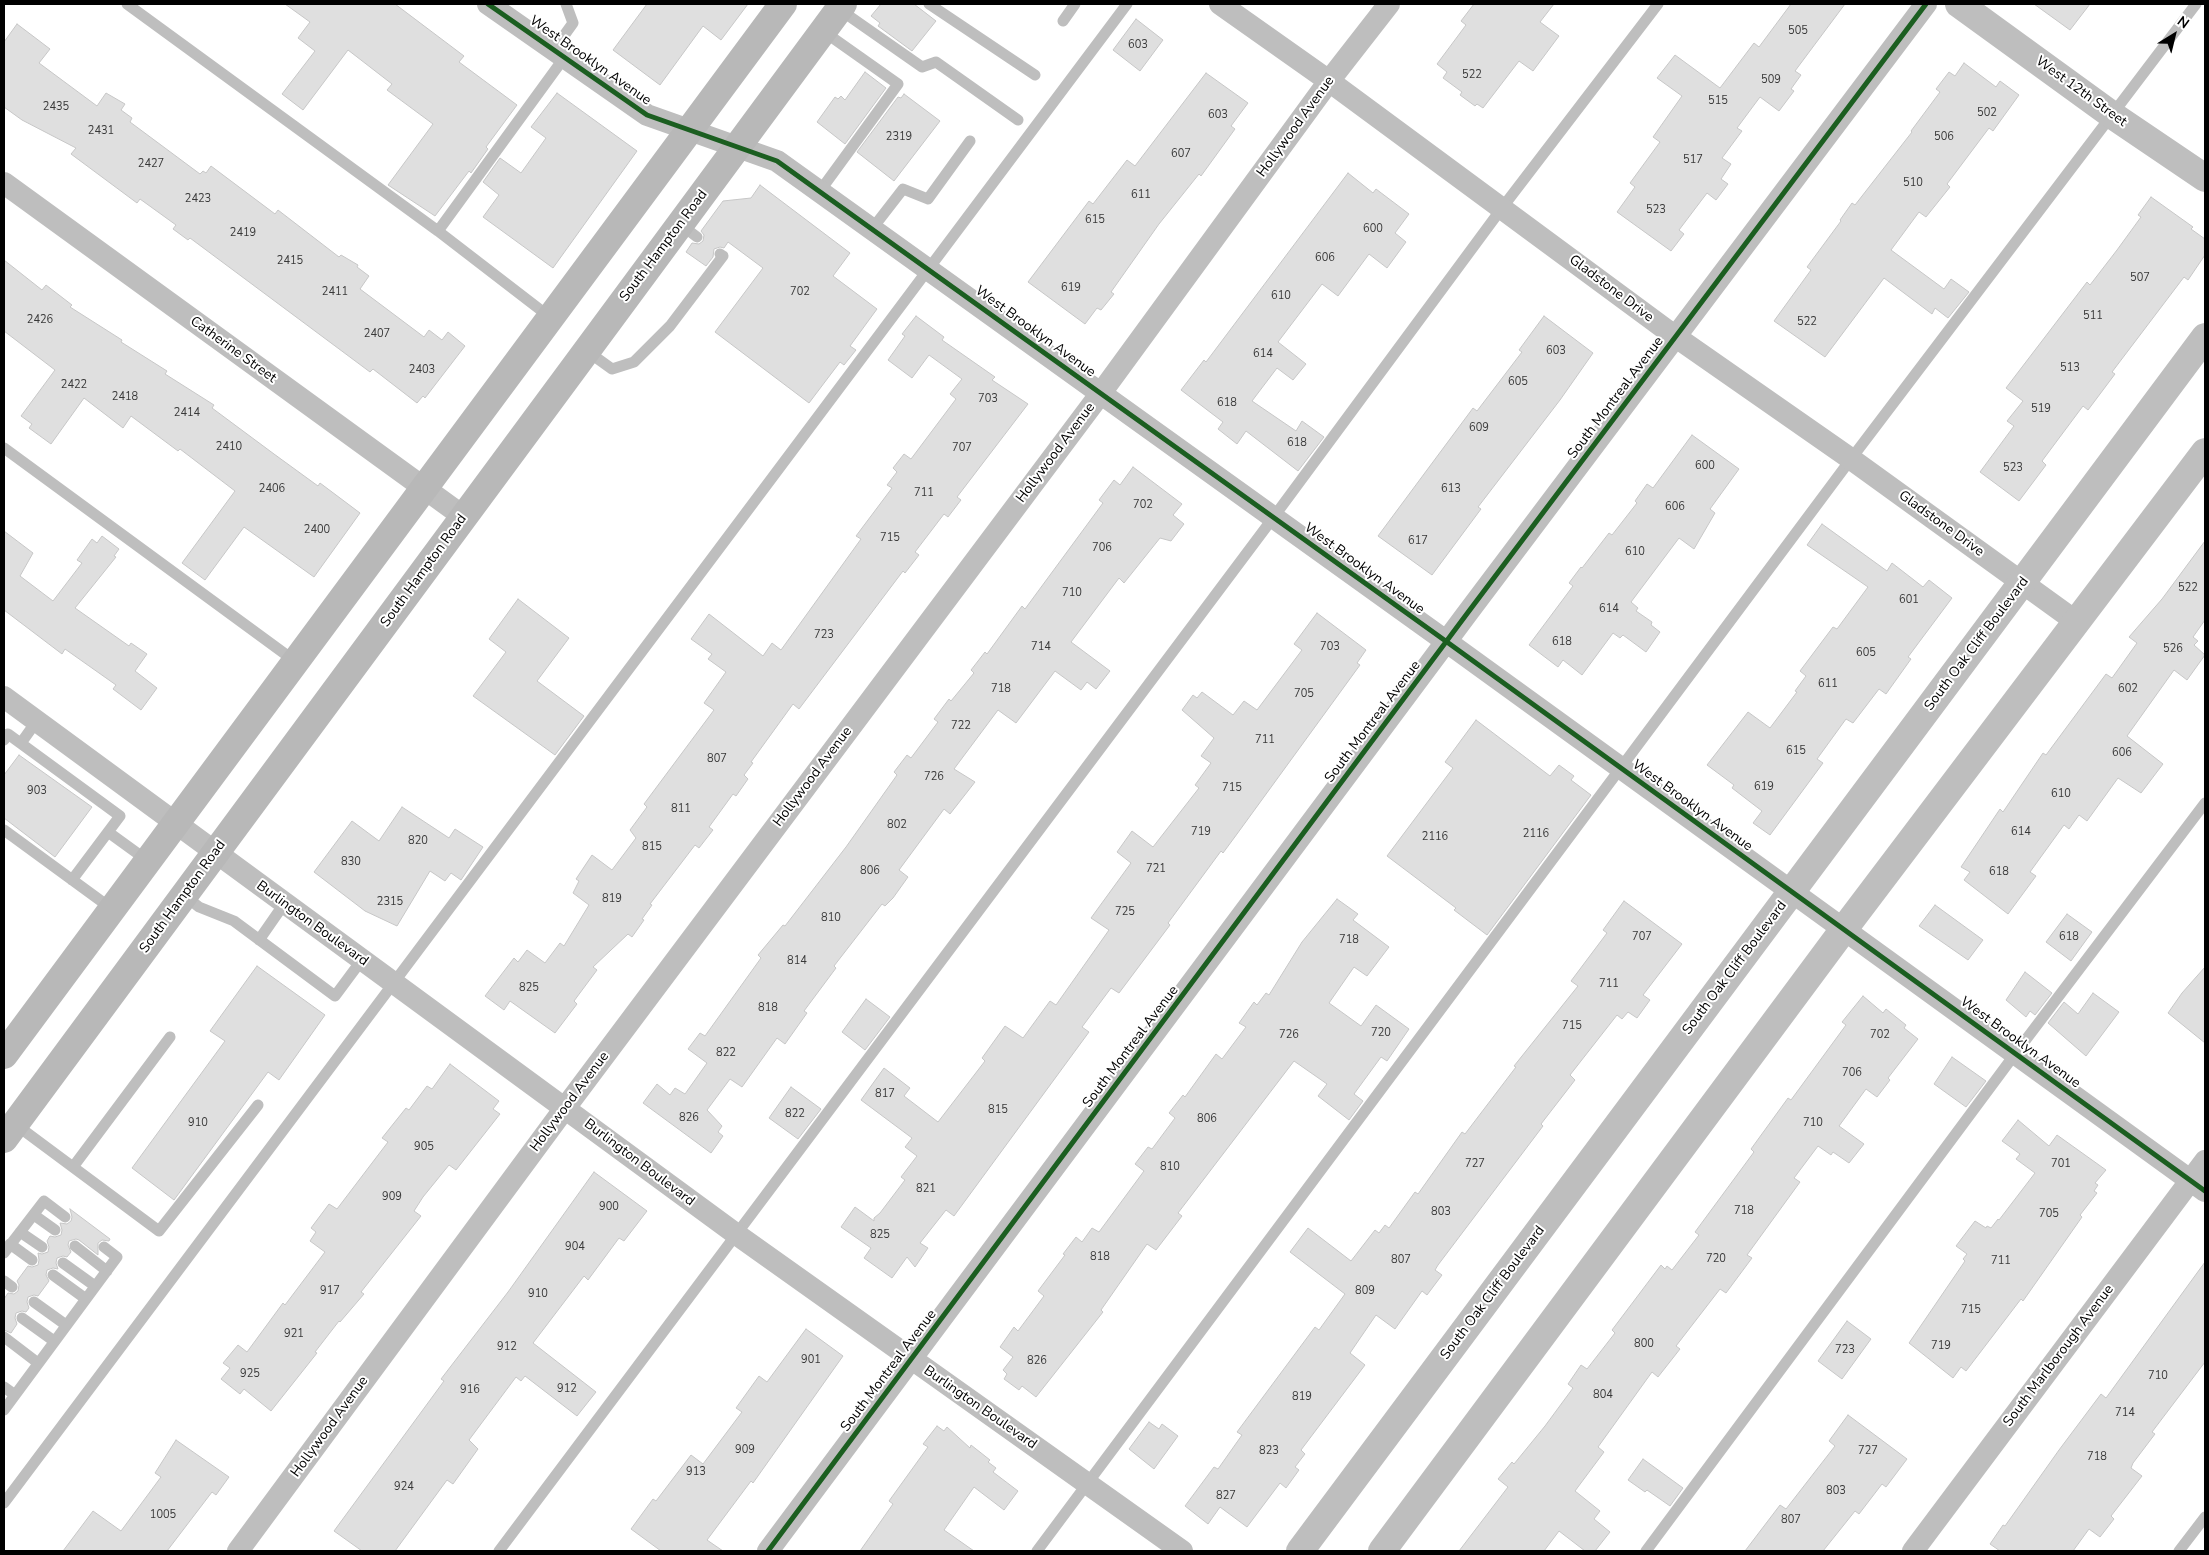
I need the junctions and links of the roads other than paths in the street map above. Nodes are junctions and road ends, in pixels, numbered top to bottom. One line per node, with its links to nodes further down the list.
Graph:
1 (126, 4): 30 (lane)
2 (488, 4): 17 (street, West Brooklyn Avenue)
3 (566, 4): 17 (lane)
4 (783, 4): 22 (main road)
5 (929, 4): 18 (lane)
6 (1076, 4): 15 (lane)
7 (1127, 4): 32 (lane)
8 (1220, 4): 19 (street, Gladstone Drive)
9 (1389, 4): 19 (street, Hollywood Avenue)
10 (1658, 4): 28 (lane)
11 (1926, 4): 34 (street, South Montreal Avenue)
12 (1959, 4): 20 (street, West 12th Street)
13 (2196, 4): 20 (lane)
14 (841, 6): 16 (main road, South Hampton Road); 21 (lane)
15 (1063, 21)
16 (823, 31): 24 (main road, South Hampton Road); 27 (lane)
17 (559, 54): 22 (street, West Brooklyn Avenue); 30 (lane)
18 (1035, 75)
19 (1329, 81): 28 (street, Gladstone Drive); 37 (street, Hollywood Avenue)
20 (2112, 115): 25 (street, West 12th Street); 40 (lane)
21 (1018, 120)
22 (690, 130): 24 (street, West Brooklyn Avenue); 33 (main road)
23 (970, 140): 29 (lane)
24 (737, 147): 27 (street, West Brooklyn Avenue); 36 (main road, South Hampton Road)
25 (2205, 178)
26 (4, 183): 41 (street, Catherine Street)
27 (820, 191): 29 (street, West Brooklyn Avenue)
28 (1502, 208): 34 (street, Gladstone Drive); 43 (lane)
29 (872, 229): 32 (street, West Brooklyn Avenue)
30 (438, 231): 33 (lane)
31 (720, 254): 36 (lane)
32 (928, 270): 37 (street, West Brooklyn Avenue); 67 (lane)
33 (551, 318): 41 (main road)
34 (1676, 337): 40 (street, Gladstone Drive); 46 (street, South Montreal Avenue)
35 (2205, 337): 44 (street, South Oak Cliff Boulevard)
36 (587, 351): 42 (main road, South Hampton Road)
37 (1101, 393): 43 (street, West Brooklyn Avenue); 72 (street, Hollywood Avenue)
38 (4, 448): 47 (lane)
39 (2205, 452): 45 (street)
40 (1851, 459): 44 (street, Gladstone Drive); 52 (lane)
41 (423, 489): 42 (street, Catherine Street); 47 (main road)
42 (464, 517): 57 (main road, South Hampton Road)
43 (1273, 518): 46 (street, West Brooklyn Avenue); 81 (lane)
44 (2023, 583): 45 (street, Gladstone Drive); 60 (street, South Oak Cliff Boulevard)
45 (2078, 623): 64 (street)
46 (1447, 642): 52 (street, West Brooklyn Avenue); 97 (street, South Montreal Avenue)
47 (296, 662): 54 (main road)
48 (5, 702): 49 (street, Burlington Boulevard)
49 (36, 722): 51 (lane); 54 (street, Burlington Boulevard)
50 (5, 734): 51 (lane)
51 (21, 743): 56 (lane)
52 (1621, 768): 60 (street, West Brooklyn Avenue); 102 (lane)
53 (2205, 802): 69 (lane)
54 (175, 823): 57 (street, Burlington Boulevard); 58 (main road)
55 (4, 830): 59 (lane)
56 (108, 832): 58 (lane); 59 (lane)
57 (216, 853): 61 (main road, South Hampton Road); 62 (street, Burlington Boulevard)
58 (148, 861): 63 (main road)
59 (72, 880): 63 (lane)
60 (1792, 891): 64 (street, West Brooklyn Avenue); 110 (street, South Oak Cliff Boulevard)
61 (184, 895): 65 (lane); 73 (main road, South Hampton Road)
62 (284, 904): 65 (lane); 66 (street, Burlington Boulevard)
63 (112, 909): 70 (main road)
64 (1844, 929): 69 (street, West Brooklyn Avenue); 111 (street)
65 (259, 940): 66 (lane)
66 (361, 961): 67 (street, Burlington Boulevard)
67 (392, 983): 72 (street, Burlington Boulevard); 103 (lane)
68 (170, 1037): 75 (lane)
69 (2015, 1054): 76 (street, West Brooklyn Avenue); 112 (lane)
70 (4, 1055)
71 (258, 1105): 75 (lane)
72 (565, 1108): 81 (street, Burlington Boulevard); 105 (street, Hollywood Avenue)
73 (9, 1131): 75 (lane)
74 (2205, 1161): 76 (street, South Marlborough Avenue)
75 (73, 1167)
76 (2198, 1186): 113 (street, South Marlborough Avenue)
77 (34, 1214): 78 (lane); 79 (lane); 80 (lane)
78 (64, 1217)
79 (54, 1230)
80 (20, 1232): 83 (lane); 85 (lane)
81 (736, 1234): 97 (street, Burlington Boulevard); 106 (lane)
82 (75, 1246): 88 (lane)
83 (42, 1247)
84 (104, 1247): 88 (lane)
85 (7, 1248): 86 (lane)
86 (32, 1260)
87 (63, 1263): 90 (lane)
88 (107, 1271): 90 (lane)
89 (53, 1275): 91 (lane)
90 (95, 1286): 91 (lane)
91 (86, 1299): 94 (lane)
92 (34, 1302): 94 (lane)
93 (22, 1318): 96 (lane)
94 (66, 1325): 96 (lane)
95 (4, 1337): 98 (lane)
96 (54, 1341): 98 (lane)
97 (912, 1359): 102 (street, Burlington Boulevard); 107 (street, South Montreal Avenue)
98 (38, 1363): 100 (lane)
99 (4, 1387): 100 (lane)
100 (15, 1395): 101 (lane)
101 (5, 1407)
102 (1087, 1483): 108 (lane); 109 (street, Burlington Boulevard)
103 (4, 1502)
104 (2205, 1517): 114 (lane)
105 (238, 1551)
106 (499, 1551)
107 (768, 1551)
108 (1036, 1551)
109 (1182, 1551)
110 (1300, 1551)
111 (1382, 1551)
112 (1646, 1551)
113 (1913, 1551)
114 (2180, 1551)

